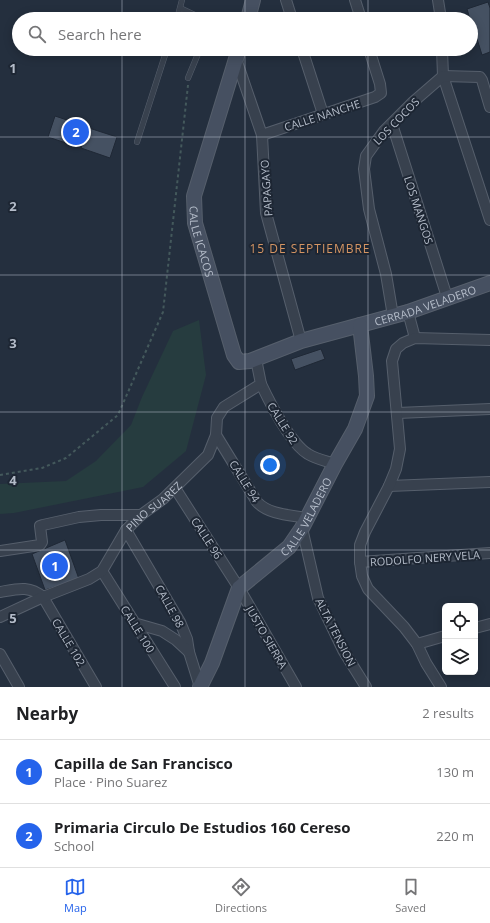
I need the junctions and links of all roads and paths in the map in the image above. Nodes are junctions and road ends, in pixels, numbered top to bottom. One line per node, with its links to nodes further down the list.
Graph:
1 (182, 0): 6 (lane)
2 (253, 0): 9 (main road)
3 (286, 0): 10 (street)
4 (355, 0): 11 (street)
5 (438, 0): 12 (street)
6 (180, 8): 7 (lane); 8 (lane)
7 (179, 12)
8 (188, 12)
9 (250, 12)
10 (290, 12)
11 (358, 12)
12 (440, 12)
13 (165, 56): 26 (lane)
14 (197, 56): 21 (lane)
15 (236, 56): 36 (main road, CALLE ICACOS)
16 (238, 56): 25 (street, PAPAGAYO)
17 (304, 56): 23 (street)
18 (371, 56): 23 (street, CALLE NANCHE)
19 (442, 56): 20 (street)
20 (443, 76): 22 (street); 24 (street, LOS COCOS); 27 (street)
21 (188, 78): 42 (path)
22 (490, 107)
23 (323, 114): 25 (street, CALLE NANCHE)
24 (392, 124): 29 (street, LOS MANGOS); 31 (street, LOS COCOS)
25 (262, 135): 35 (street, PAPAGAYO)
26 (137, 142)
27 (490, 220)
28 (490, 283): 29 (main road, CERRADA VELADERO)
29 (447, 297): 30 (main road, CERRADA VELADERO)
30 (408, 312): 31 (main road, CERRADA VELADERO); 33 (street)
31 (392, 316): 32 (main road, CERRADA VELADERO)
32 (365, 324): 35 (main road); 41 (main road, CALLE VELADERO)
33 (415, 338): 34 (street); 39 (street)
34 (490, 340)
35 (301, 341): 36 (main road)
36 (256, 359): 37 (street)
37 (261, 384): 40 (street, PINO SUAREZ); 41 (street, CALLE 92)
38 (490, 409): 39 (street)
39 (398, 413): 44 (street)
40 (216, 435): 45 (street, PINO SUAREZ); 47 (street, CALLE 94)
41 (335, 464): 47 (main road, CALLE VELADERO)
42 (0, 475)
43 (490, 482): 44 (street)
44 (390, 486): 51 (street)
45 (175, 488): 46 (street, PINO SUAREZ); 53 (street, CALLE 96)
46 (141, 515): 48 (street, PINO SUAREZ); 49 (street)
47 (305, 523): 53 (main road, CALLE VELADERO); 69 (street, ALTA TENSION)
48 (126, 530): 52 (street, PINO SUAREZ); 62 (street, CALLE 98)
49 (0, 550)
50 (490, 553): 51 (street, RODOLFO NERY VELA)
51 (360, 562): 61 (street)
52 (102, 571): 55 (street); 57 (street, CALLE 100)
53 (239, 588): 67 (main road); 68 (street, JUSTO SIERRA)
54 (0, 592): 55 (street)
55 (42, 597): 56 (street); 65 (street, CALLE 102)
56 (0, 617)
57 (134, 623): 62 (street); 66 (street, CALLE 100)
58 (490, 624): 59 (street)
59 (478, 627)
60 (442, 637): 61 (street)
61 (417, 644): 70 (street)
62 (189, 652): 67 (street, CALLE 98)
63 (0, 654): 64 (street)
64 (19, 687)
65 (96, 687)
66 (175, 687)
67 (200, 687)
68 (296, 687)
69 (366, 687)
70 (441, 687)

